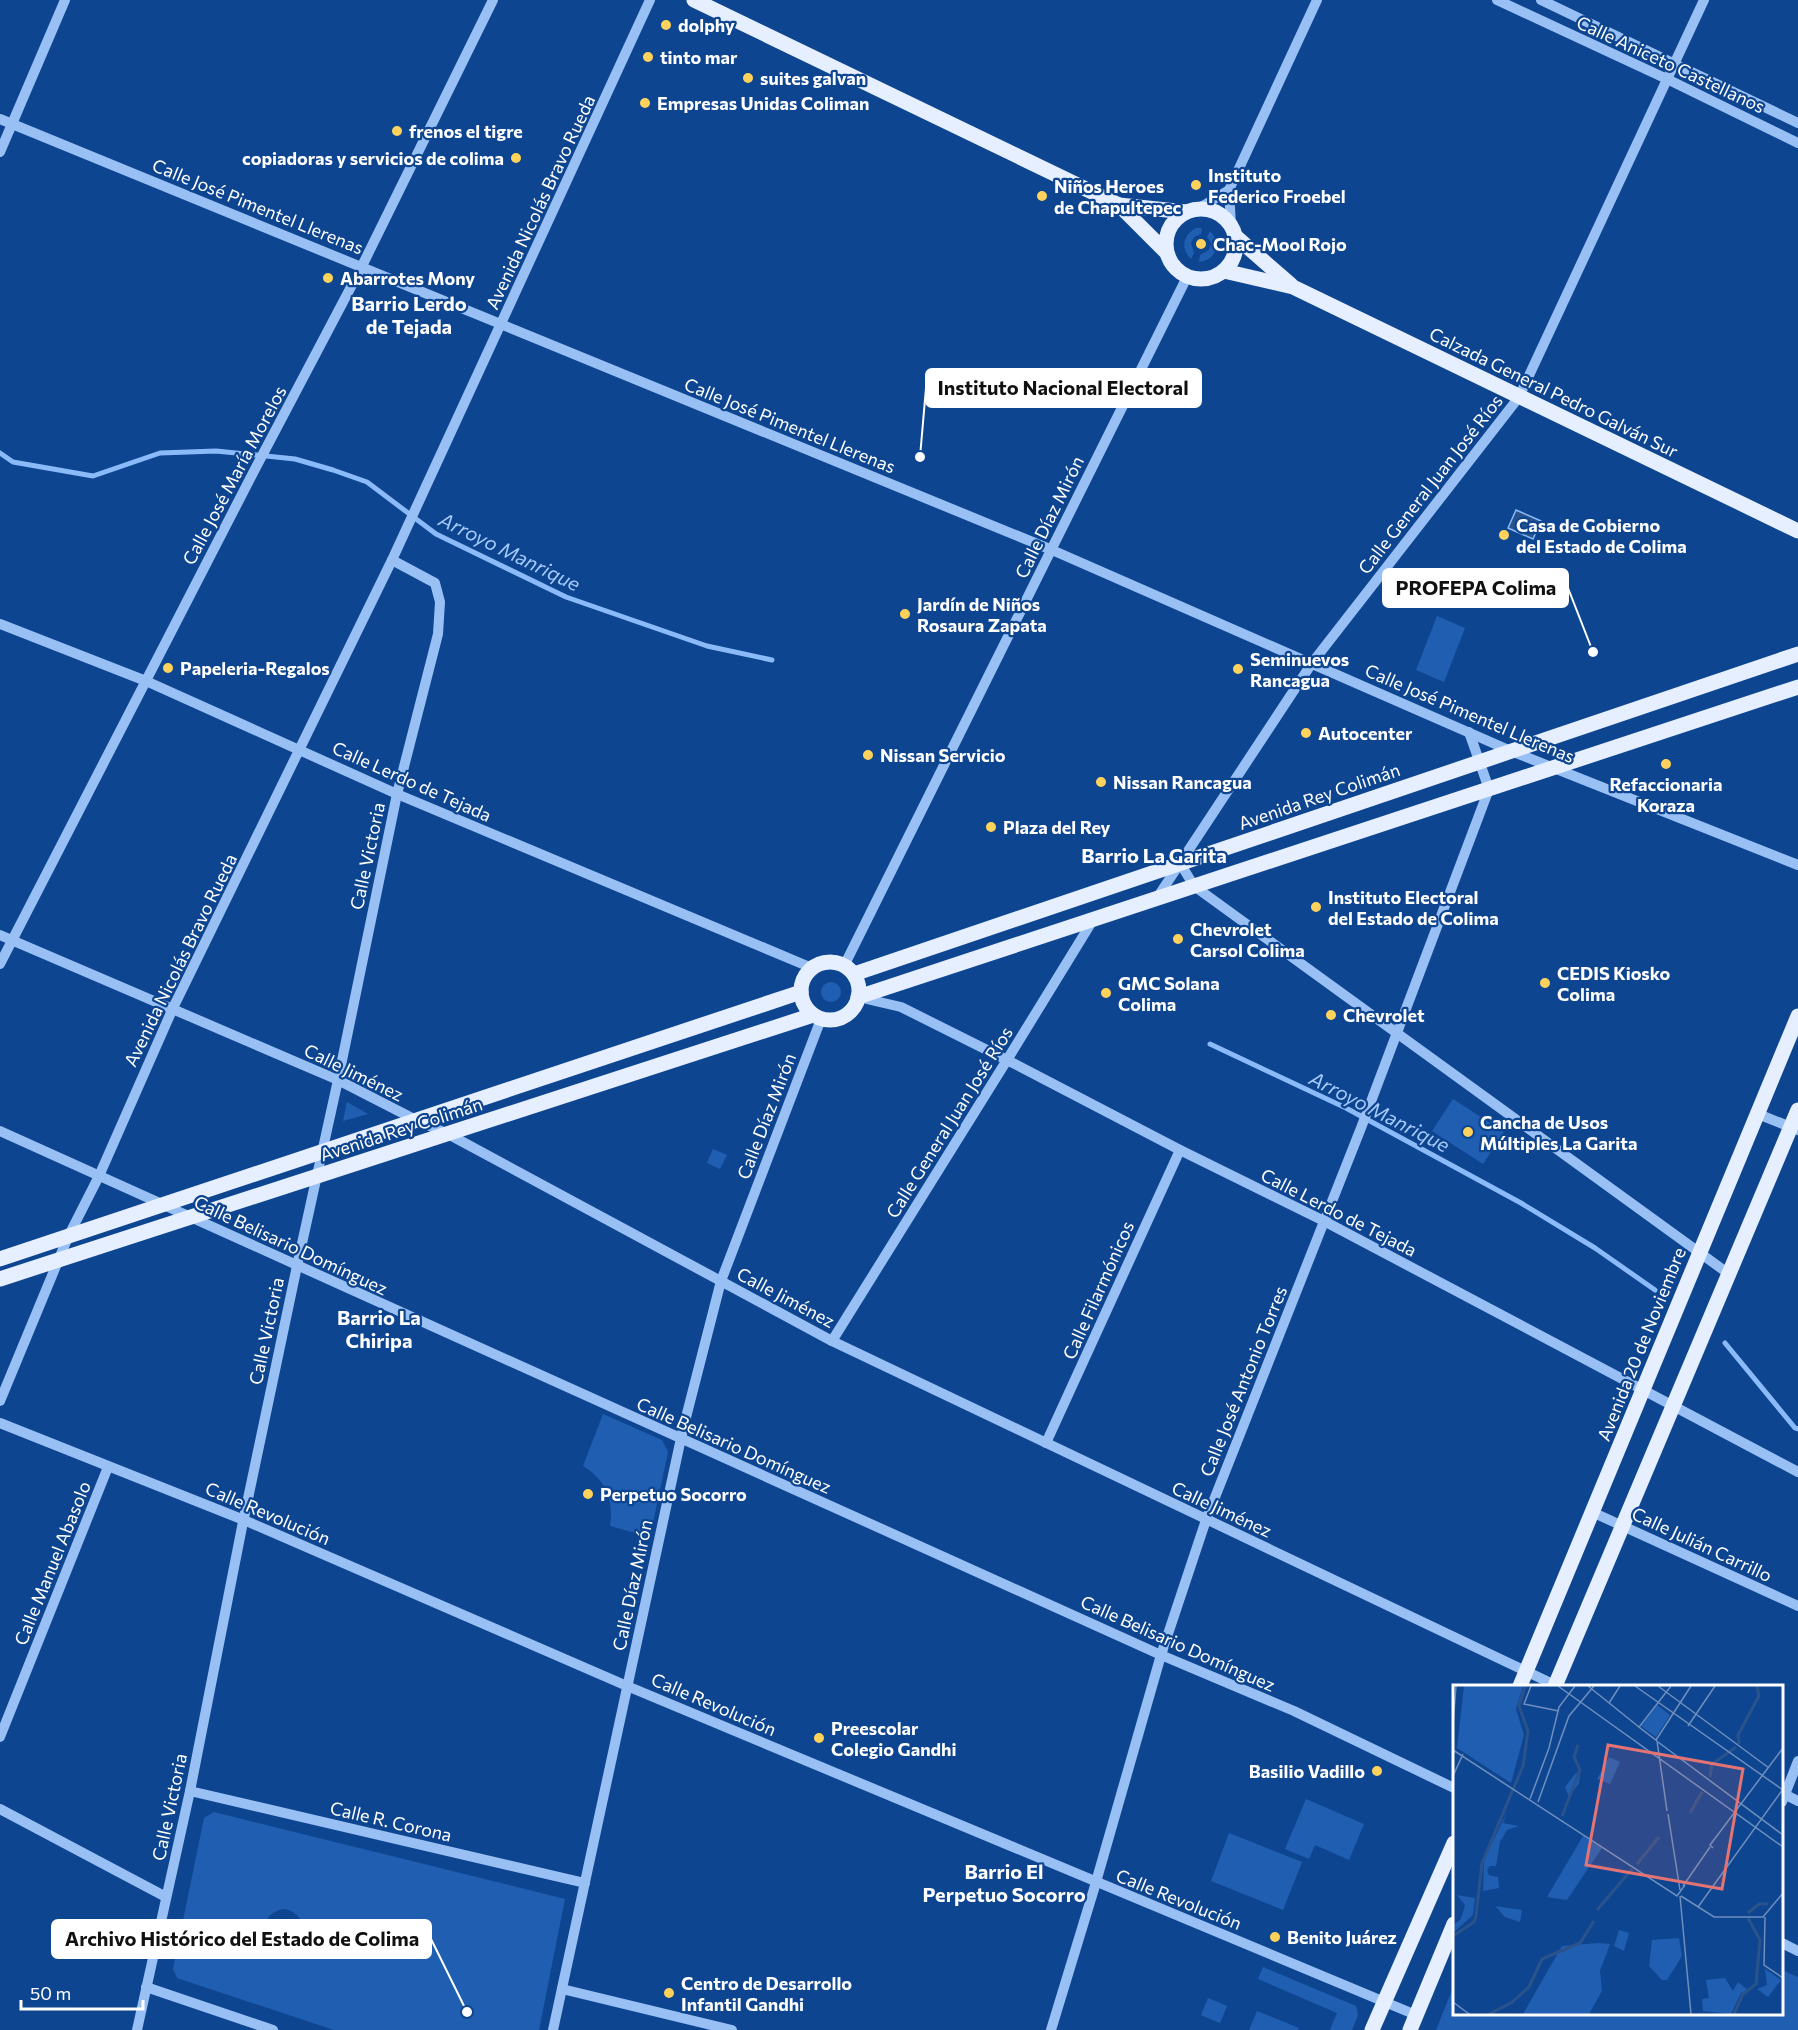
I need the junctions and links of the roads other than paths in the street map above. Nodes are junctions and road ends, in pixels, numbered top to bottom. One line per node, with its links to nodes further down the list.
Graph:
1 (65, 0): 15 (street)
2 (493, 0): 23 (street, Calle José María Morelos)
3 (650, 0): 27 (street, Avenida Nicolás Bravo Rueda)
4 (693, 0): 19 (main road)
5 (1317, 0): 18 (street)
6 (1497, 0): 10 (street, Calle Aniceto Castellanos)
7 (1535, 0): 10 (street)
8 (1541, 0): 11 (street, Calle Aniceto Castellanos)
9 (1704, 0): 11 (street, Calle General Juan José Ríos)
10 (1528, 15): 12 (street, Calle Aniceto Castellanos)
11 (1674, 63): 12 (street, Calle General Juan José Ríos); 14 (street, Calle Aniceto Castellanos)
12 (1667, 79): 16 (street, Calle Aniceto Castellanos); 28 (street, Calle General Juan José Ríos)
13 (0, 119): 15 (street, Calle José Pimentel Llerenas)
14 (1798, 123)
15 (13, 124): 17 (street); 23 (street, Calle José Pimentel Llerenas)
16 (1798, 143)
17 (0, 152)
18 (1229, 190): 20 (street); 21 (street)
19 (1119, 205): 20 (main road); 22 (main road)
20 (1192, 211): 21 (main road); 22 (main road)
21 (1233, 231): 24 (main road); 26 (main road, Calzada General Pedro Galván Sur)
22 (1167, 253): 25 (main road)
23 (362, 266): 27 (street, Calle José Pimentel Llerenas); 35 (street, Calle José María Morelos)
24 (1224, 271): 25 (main road); 26 (main road, Calzada General Pedro Galván Sur)
25 (1187, 277): 30 (street, Calle Díaz Mirón)
26 (1293, 287): 28 (main road, Calzada General Pedro Galván Sur)
27 (501, 325): 30 (street, Calle José Pimentel Llerenas); 31 (street, Avenida Nicolás Bravo Rueda)
28 (1519, 397): 29 (main road, Calzada General Pedro Galván Sur); 34 (street, Calle General Juan José Ríos)
29 (1798, 531)
30 (1052, 550): 34 (street, Calle José Pimentel Llerenas); 53 (street, Calle Díaz Mirón)
31 (392, 560): 38 (street, Avenida Nicolás Bravo Rueda); 43 (street, Calle Victoria)
32 (0, 624): 35 (street, Calle Lerdo de Tejada)
33 (1798, 654): 39 (main road, Avenida Rey Colimán)
34 (1312, 663): 37 (street, Calle José Pimentel Llerenas); 44 (street, Calle General Juan José Ríos)
35 (146, 681): 38 (street, Calle Lerdo de Tejada); 50 (street, Calle José María Morelos)
36 (1798, 687): 41 (main road)
37 (1469, 732): 39 (street, Calle José Pimentel Llerenas); 40 (street)
38 (301, 750): 43 (street, Calle Lerdo de Tejada); 56 (street, Avenida Nicolás Bravo Rueda)
39 (1511, 751): 40 (main road, Avenida Rey Colimán); 41 (street, Calle José Pimentel Llerenas)
40 (1479, 762): 42 (street); 44 (main road, Avenida Rey Colimán)
41 (1554, 767): 42 (main road); 45 (street, Calle José Pimentel Llerenas)
42 (1489, 789): 46 (main road); 59 (street, Calle José Antonio Torres)
43 (397, 794): 52 (street, Calle Lerdo de Tejada); 61 (street, Calle Victoria)
44 (1180, 863): 46 (street); 47 (street, Calle General Juan José Ríos); 53 (main road, Avenida Rey Colimán)
45 (1798, 865)
46 (1194, 886): 47 (main road); 59 (street)
47 (1157, 898): 48 (main road)
48 (1093, 920): 55 (main road); 60 (street, Calle General Juan José Ríos)
49 (0, 935): 50 (street, Calle Jiménez)
50 (12, 940): 51 (street, Calle José María Morelos); 56 (street, Calle Jiménez)
51 (0, 964)
52 (812, 968): 53 (main road); 54 (main road)
53 (849, 970): 55 (main road)
54 (801, 992): 58 (main road); 64 (main road, Avenida Rey Colimán)
55 (858, 997): 58 (main road); 60 (street, Calle Lerdo de Tejada)
56 (173, 1008): 61 (street, Calle Jiménez); 70 (street, Avenida Nicolás Bravo Rueda)
57 (1798, 1016): 63 (main road, Avenida 20 de Noviembre)
58 (817, 1017): 67 (main road, Avenida Rey Colimán); 82 (street, Calle Díaz Mirón)
59 (1396, 1033): 74 (street, Calle José Antonio Torres); 76 (street)
60 (1007, 1060): 68 (street, Calle Lerdo de Tejada); 83 (street, Calle General Juan José Ríos)
61 (338, 1080): 64 (street, Calle Jiménez); 69 (street, Calle Victoria)
62 (1798, 1110): 65 (main road)
63 (1758, 1113): 65 (street); 76 (main road, Avenida 20 de Noviembre)
64 (416, 1120): 67 (street, Calle Jiménez); 69 (main road, Avenida Rey Colimán)
65 (1794, 1129): 80 (main road)
66 (0, 1131): 70 (street, Calle Belisario Domínguez)
67 (448, 1134): 71 (main road, Avenida Rey Colimán); 82 (street, Calle Jiménez)
68 (1180, 1150): 74 (street, Calle Lerdo de Tejada); 89 (street, Calle Filarmónicos)
69 (322, 1152): 71 (street, Calle Victoria); 72 (main road, Avenida Rey Colimán)
70 (99, 1176): 72 (street, Calle Belisario Domínguez); 75 (street, Avenida Nicolás Bravo Rueda)
71 (317, 1176): 73 (main road, Avenida Rey Colimán); 79 (street, Calle Victoria)
72 (163, 1205): 73 (street, Calle Belisario Domínguez); 75 (main road, Avenida Rey Colimán)
73 (191, 1217): 78 (main road, Avenida Rey Colimán); 79 (street, Calle Belisario Domínguez)
74 (1324, 1221): 84 (street, Calle Lerdo de Tejada); 94 (street, Calle José Antonio Torres)
75 (68, 1237): 77 (main road, Avenida Rey Colimán); 78 (street, Avenida Nicolás Bravo Rueda)
76 (1700, 1252): 80 (street); 84 (main road, Avenida 20 de Noviembre)
77 (0, 1259)
78 (58, 1260): 81 (main road, Avenida Rey Colimán); 85 (street, Avenida Nicolás Bravo Rueda)
79 (297, 1266): 88 (street, Calle Belisario Domínguez); 93 (street, Calle Victoria)
80 (1729, 1274): 86 (main road)
81 (0, 1279)
82 (721, 1281): 83 (street, Calle Jiménez); 88 (street, Calle Díaz Mirón)
83 (832, 1341): 89 (street, Calle Jiménez)
84 (1643, 1390): 86 (street, Calle Lerdo de Tejada); 92 (main road, Avenida 20 de Noviembre)
85 (0, 1401)
86 (1673, 1406): 91 (street, Calle Lerdo de Tejada); 95 (main road)
87 (0, 1423): 90 (street, Calle Revolución)
88 (681, 1439): 97 (street, Calle Belisario Domínguez); 102 (street, Calle Díaz Mirón)
89 (1046, 1443): 94 (street, Calle Jiménez)
90 (108, 1467): 93 (street, Calle Revolución); 103 (street, Calle Manuel Abasolo)
91 (1798, 1473)
92 (1592, 1512): 95 (street, Calle Julián Carrillo); 98 (main road, Avenida 20 de Noviembre)
93 (244, 1520): 102 (street, Calle Revolución); 106 (street, Calle Victoria)
94 (1206, 1520): 97 (street, Calle José Antonio Torres); 98 (street, Calle Jiménez)
95 (1622, 1526): 96 (street, Calle Julián Carrillo); 101 (main road)
96 (1798, 1606)
97 (1161, 1655): 105 (street, Calle Belisario Domínguez); 111 (street, Calle José Antonio Torres)
98 (1526, 1672): 99 (main road, Avenida 20 de Noviembre); 100 (street, Calle Jiménez)
99 (1520, 1685)
100 (1554, 1685)
101 (1556, 1685)
102 (627, 1686): 111 (street, Calle Revolución); 112 (street, Calle Díaz Mirón)
103 (0, 1737)
104 (1798, 1761): 107 (street)
105 (1453, 1787)
106 (190, 1791): 112 (street, Calle R. Corona); 113 (street, Calle Victoria)
107 (1783, 1797): 108 (street)
108 (1798, 1801)
109 (0, 1809): 113 (street)
110 (1453, 1847): 119 (main road)
111 (1096, 1882): 119 (street, Calle Revolución); 125 (street, Calle José Antonio Torres)
112 (585, 1883): 118 (street, Calle Díaz Mirón)
113 (166, 1897): 117 (street, Calle Victoria)
114 (1453, 1929): 120 (main road)
115 (1783, 1944): 116 (street)
116 (1798, 1951)
117 (146, 1987): 121 (street, Calle Victoria); 122 (street)
118 (562, 1989): 123 (street, Calle Díaz Mirón); 124 (street)
119 (1384, 2001): 120 (street, Calle Revolución); 126 (main road)
120 (1416, 2015): 127 (main road)
121 (137, 2030)
122 (273, 2030)
123 (553, 2030)
124 (732, 2030)
125 (1051, 2030)
126 (1372, 2030)
127 (1410, 2030)

